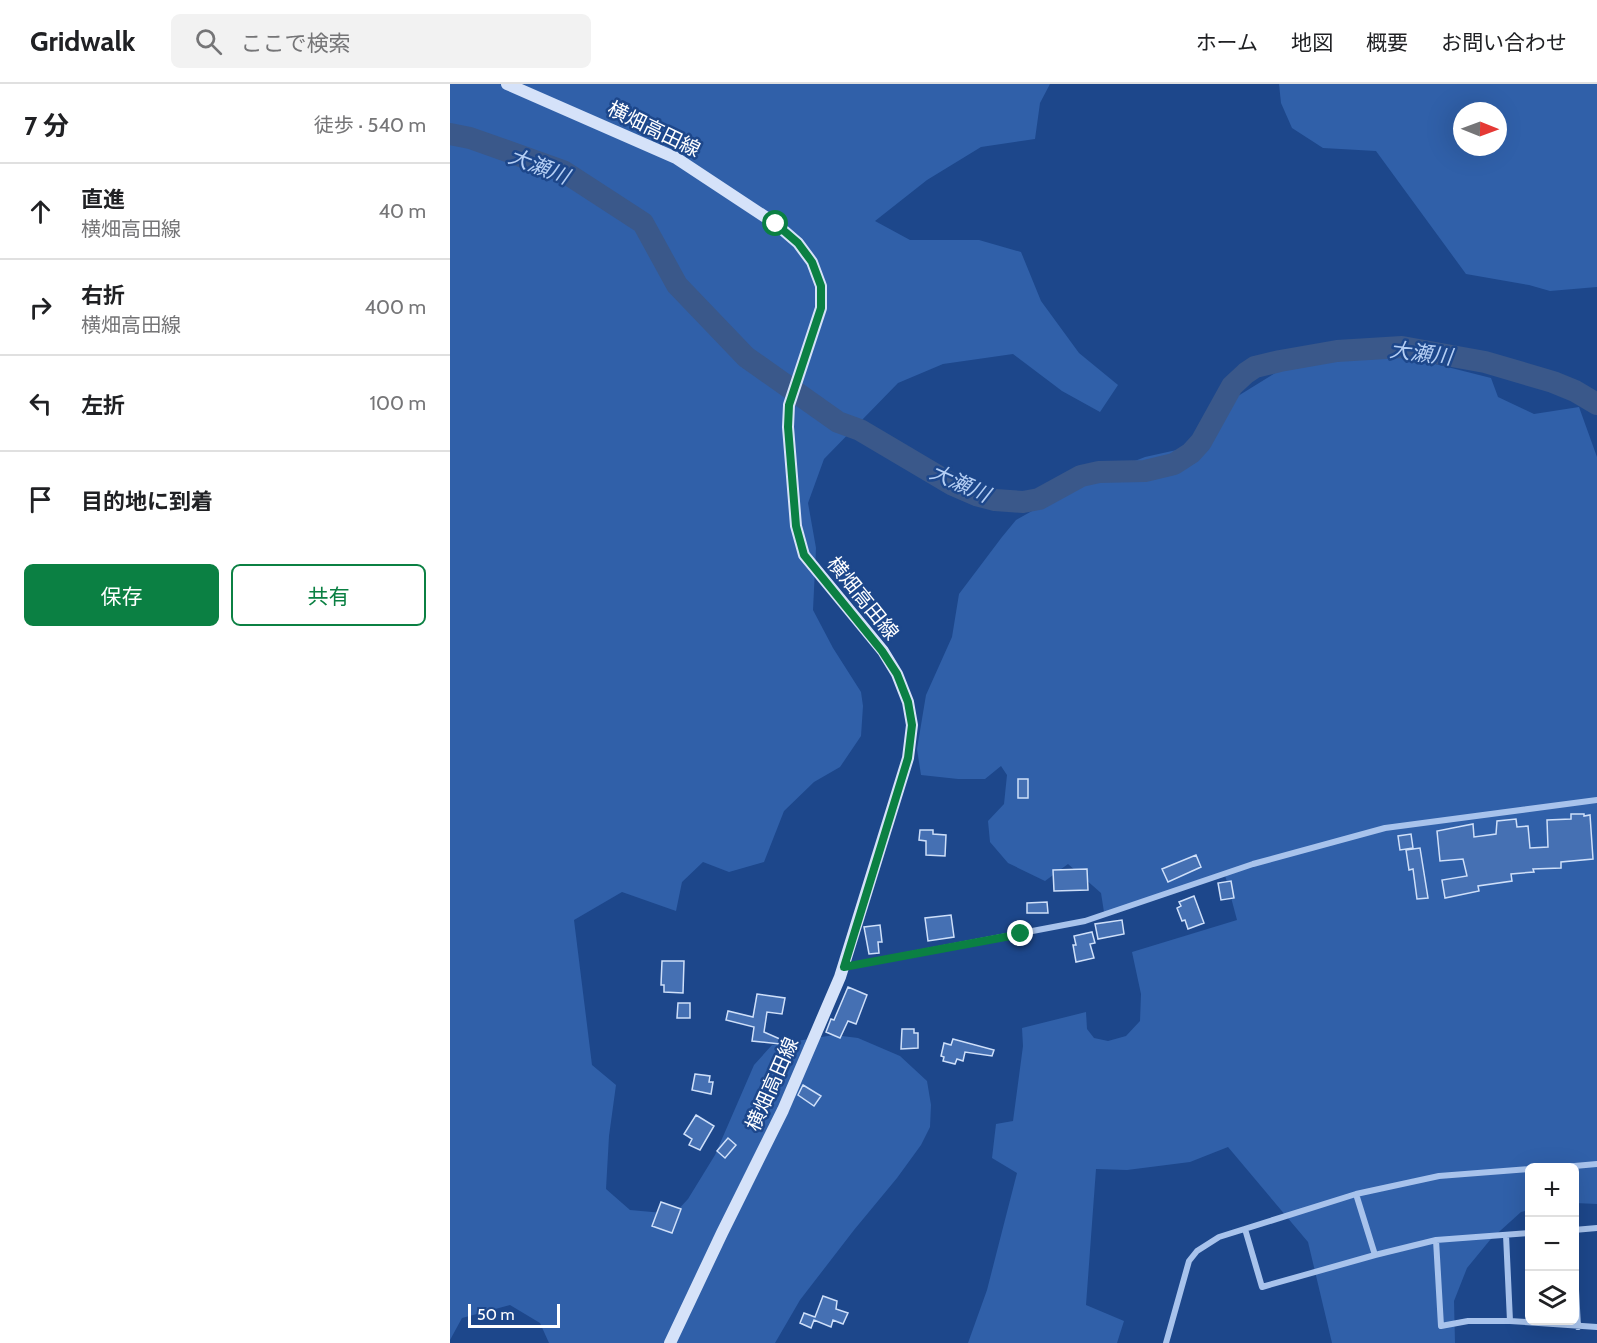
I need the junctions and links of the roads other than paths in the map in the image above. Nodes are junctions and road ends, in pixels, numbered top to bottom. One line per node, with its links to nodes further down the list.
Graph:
1 (507, 84): 3 (main road, 横畑高田線)
2 (1597, 800): 3 (street)
3 (844, 967): 19 (main road, 横畑高田線)
4 (1597, 1164): 5 (street)
5 (1579, 1165)
6 (1525, 1169): 7 (street)
7 (1356, 1194): 9 (street); 14 (street)
8 (1597, 1228): 10 (street)
9 (1245, 1229): 14 (street); 20 (street)
10 (1579, 1230)
11 (1525, 1233): 12 (street)
12 (1506, 1235): 13 (street); 16 (street)
13 (1436, 1240): 14 (street); 16 (street)
14 (1375, 1256)
15 (1576, 1271): 17 (street)
16 (1510, 1322): 17 (street)
17 (1578, 1327): 18 (street)
18 (1597, 1327)
19 (670, 1343)
20 (1166, 1343)

